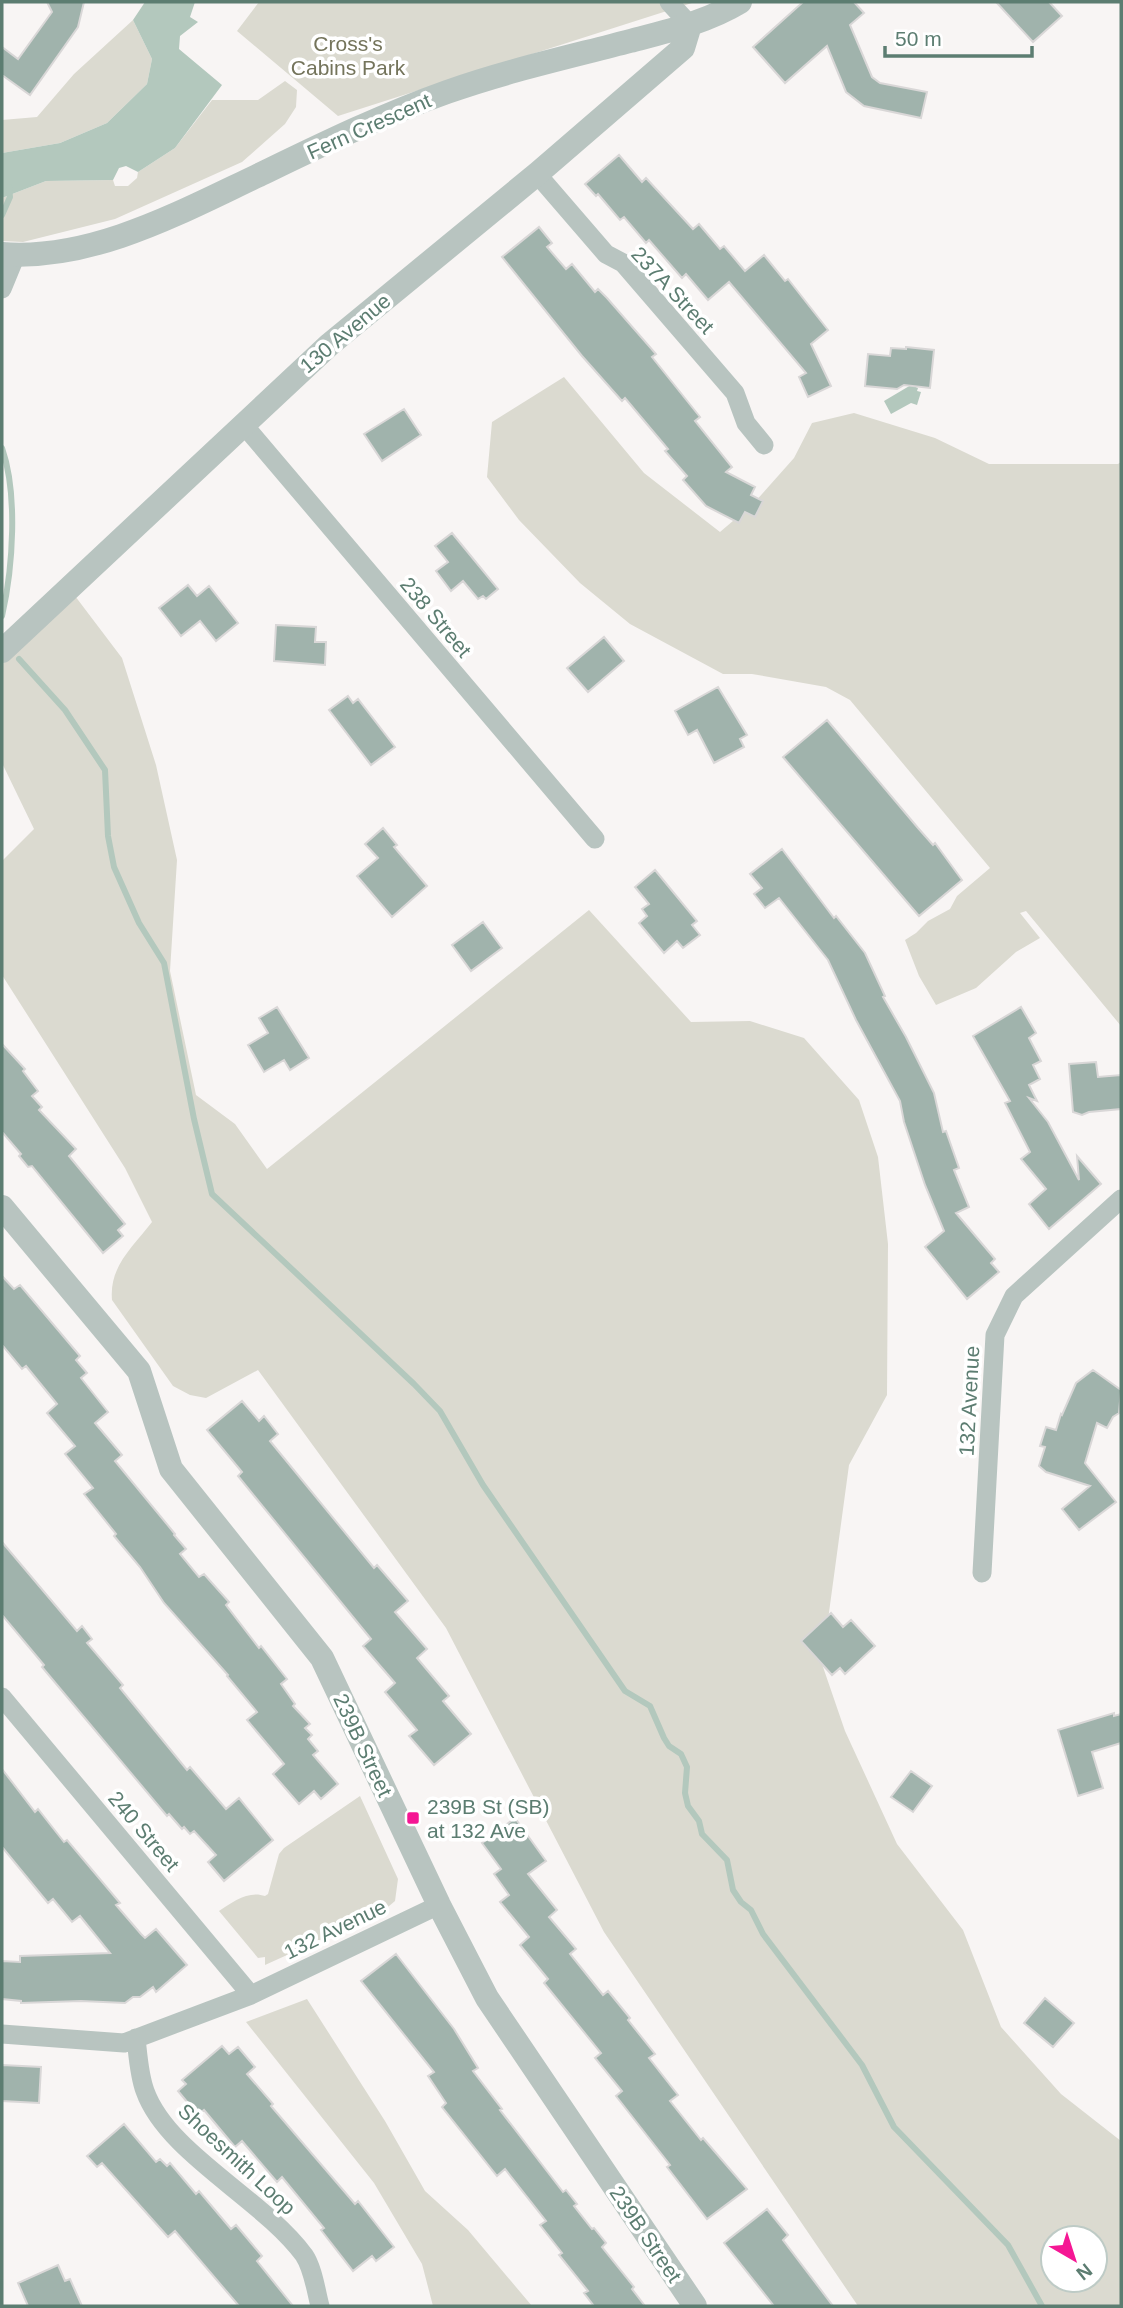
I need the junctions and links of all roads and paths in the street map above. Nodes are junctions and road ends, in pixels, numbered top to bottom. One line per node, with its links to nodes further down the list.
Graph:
1 (669, 2): 3 (street)
2 (740, 2): 3 (street, Fern Crescent)
3 (690, 25): 4 (street, 130 Avenue); 5 (street, Fern Crescent)
4 (537, 174): 7 (street, 130 Avenue); 8 (street, 237A Street)
5 (9, 254): 6 (street)
6 (2, 289)
7 (243, 424): 9 (street, 130 Avenue); 10 (street, 238 Street)
8 (764, 445)
9 (2, 651)
10 (595, 839)
11 (1121, 1199): 13 (street, 132 Avenue)
12 (2, 1207): 15 (street, 239B Street)
13 (982, 1573)
14 (2, 1697): 16 (street, 240 Street)
15 (439, 1905): 16 (street, 132 Avenue); 20 (street, 239B Street)
16 (251, 1995): 18 (street, 132 Avenue)
17 (2, 2034): 18 (street, 132 Avenue)
18 (136, 2038): 19 (street, Shoesmith Loop)
19 (320, 2306)
20 (695, 2306)

